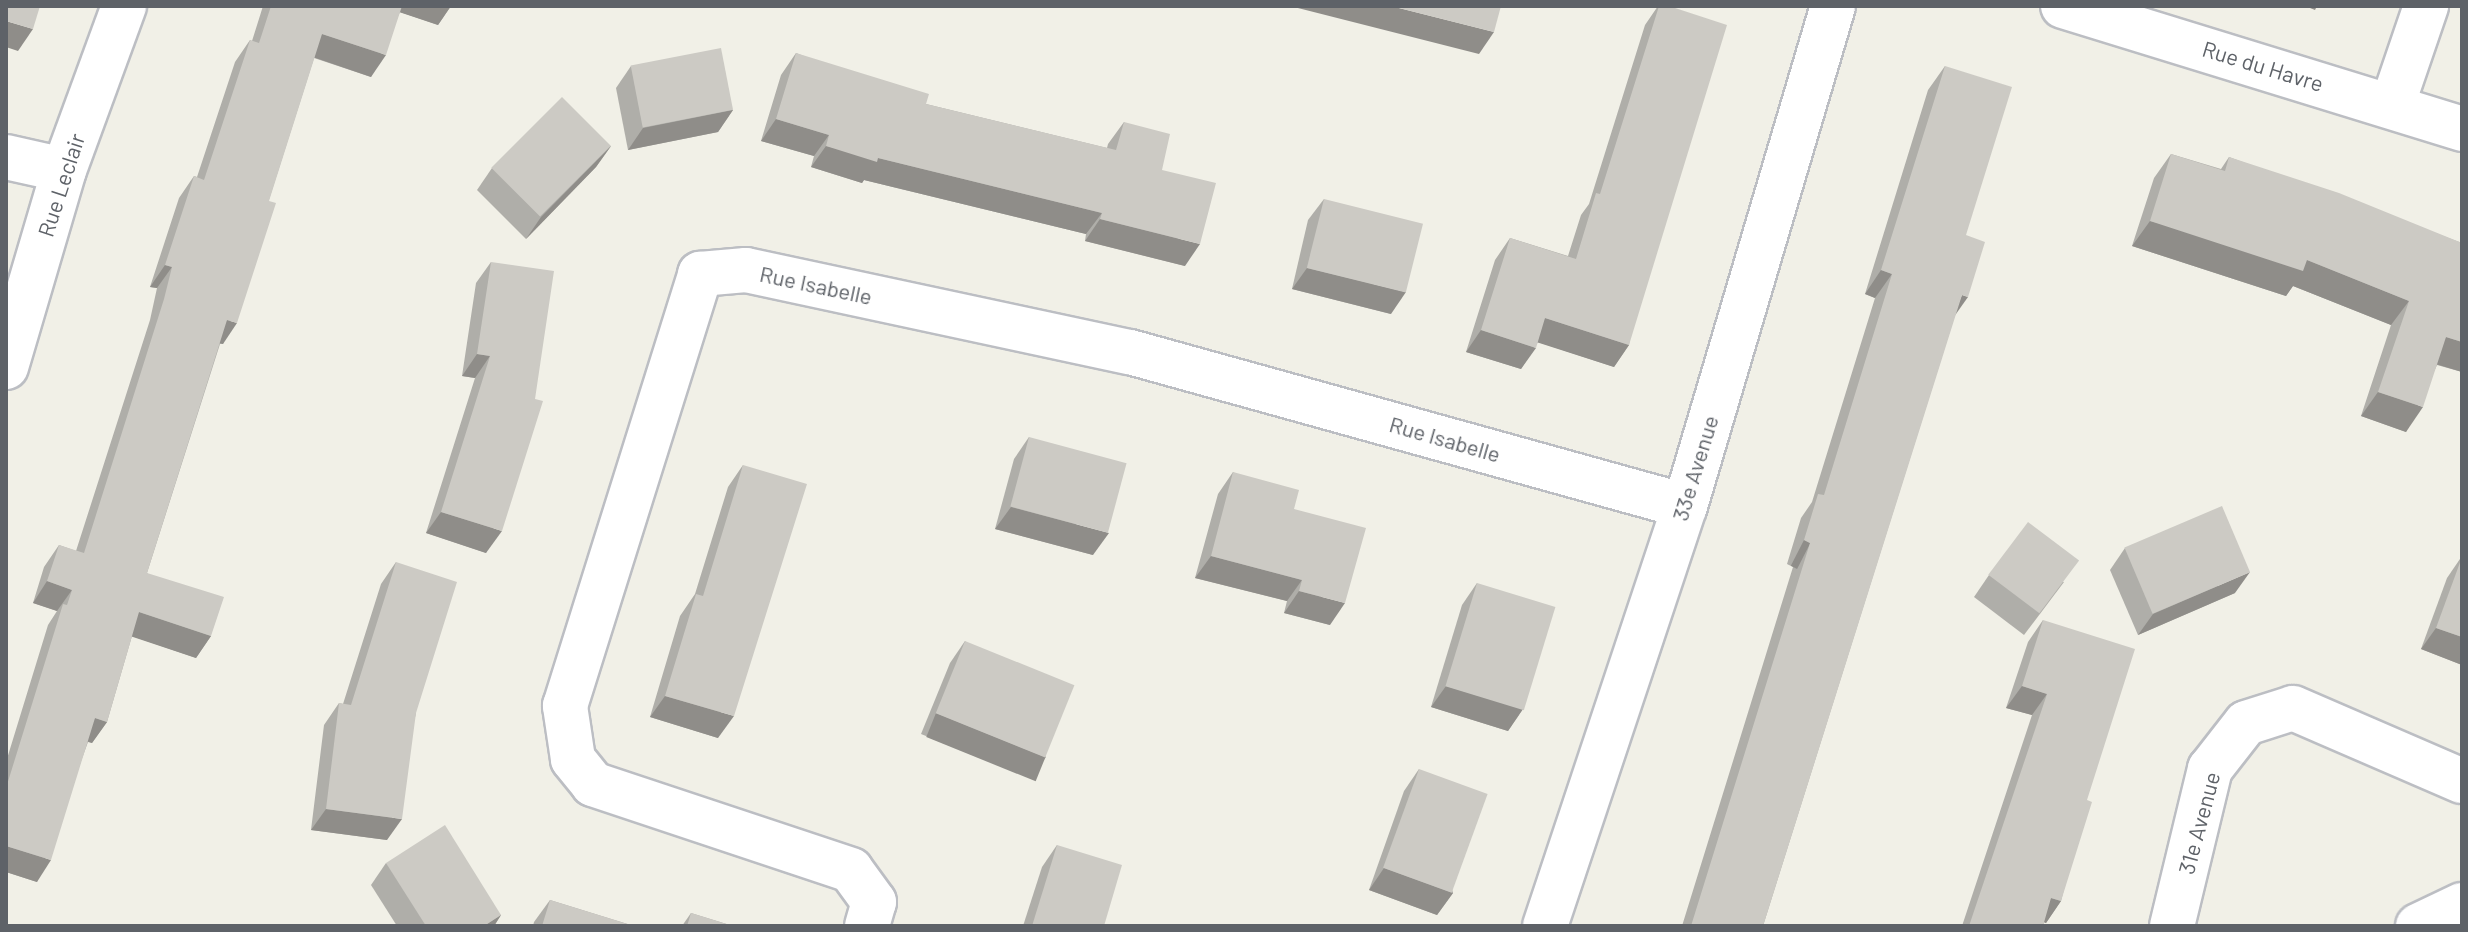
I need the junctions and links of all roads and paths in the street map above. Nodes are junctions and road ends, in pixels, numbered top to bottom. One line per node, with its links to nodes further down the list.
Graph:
1 (124, 6): 8 (street, Rue Leclair)
2 (1833, 6): 10 (street, 33e Avenue)
3 (2063, 6): 5 (street, Rue du Havre)
4 (2426, 6): 5 (street)
5 (2392, 106): 6 (street, Rue du Havre)
6 (2462, 129)
7 (6, 157): 8 (street)
8 (64, 170): 9 (street, Rue Leclair)
9 (6, 367)
10 (1685, 506): 13 (street, Rue Isabelle); 14 (street, 33e Avenue)
11 (2462, 781): 15 (street, 31e Avenue)
12 (2462, 905): 16 (street)
13 (867, 926)
14 (1545, 926)
15 (2172, 926)
16 (2418, 926)

